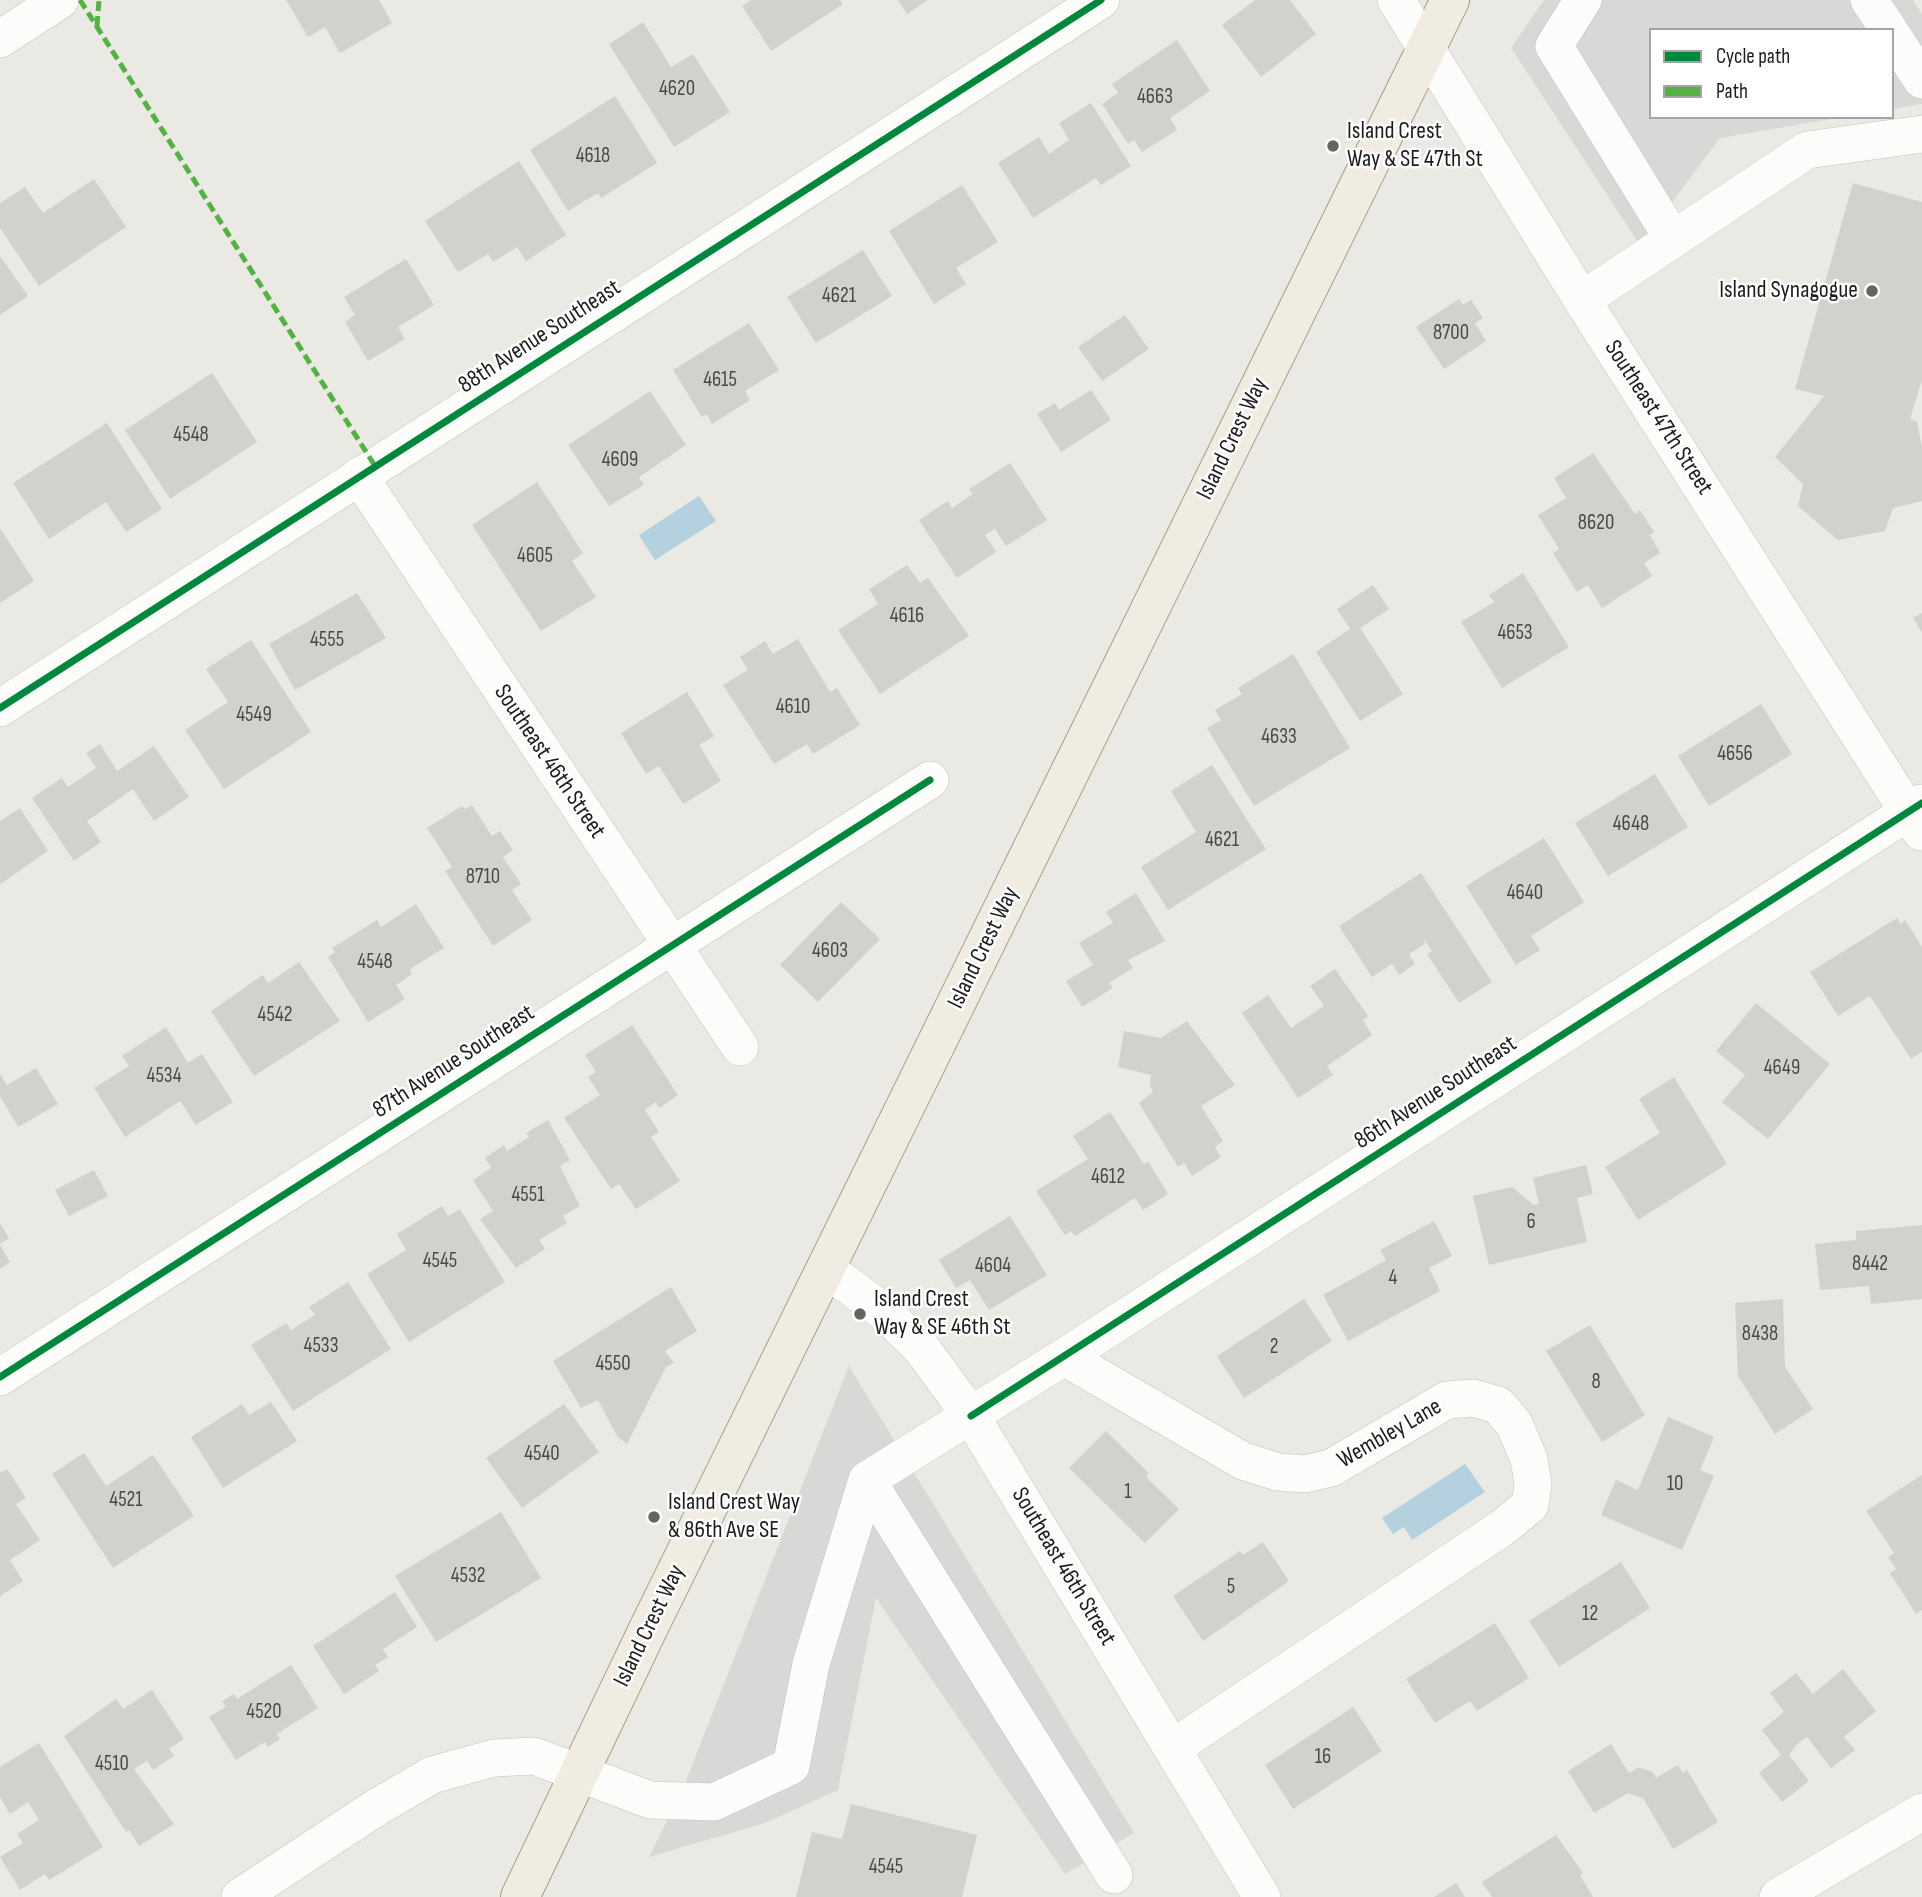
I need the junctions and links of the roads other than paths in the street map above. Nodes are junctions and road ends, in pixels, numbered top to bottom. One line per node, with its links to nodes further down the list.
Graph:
1 (60, 0): 9 (street)
2 (1101, 0): 15 (street, 88th Avenue Southeast)
3 (1396, 0): 10 (street, Southeast 47th Street)
4 (1450, 0): 10 (main road, Island Crest Way)
5 (1583, 0): 13 (street)
6 (1869, 0): 7 (street)
7 (1888, 28)
8 (1894, 38): 11 (street)
9 (0, 39)
10 (1428, 47): 14 (street, Southeast 47th Street); 21 (main road, Island Crest Way)
11 (1922, 80)
12 (1922, 134): 13 (street)
13 (1673, 239): 14 (street)
14 (1583, 300): 18 (street, Southeast 47th Street)
15 (359, 476): 16 (street, 88th Avenue Southeast); 19 (street, Southeast 46th Street)
16 (0, 708)
17 (930, 780): 19 (street, 87th Avenue Southeast)
18 (1917, 816): 22 (street, 86th Avenue Southeast)
19 (670, 946): 20 (street, Southeast 46th Street); 23 (street, 87th Avenue Southeast)
20 (740, 1047)
21 (826, 1269): 24 (street, Southeast 46th Street); 27 (main road, Island Crest Way)
22 (1064, 1357): 24 (street, 86th Avenue Southeast); 26 (street, Wembley Lane)
23 (0, 1377)
24 (971, 1416): 25 (street, 86th Avenue Southeast); 26 (street, Southeast 46th Street)
25 (867, 1480): 27 (street); 29 (street)
26 (1174, 1747): 32 (street, Southeast 46th Street)
27 (581, 1772): 30 (street); 31 (main road, Island Crest Way)
28 (1922, 1812): 33 (street)
29 (1114, 1875)
30 (240, 1897)
31 (520, 1897)
32 (1262, 1897)
33 (1779, 1897)

